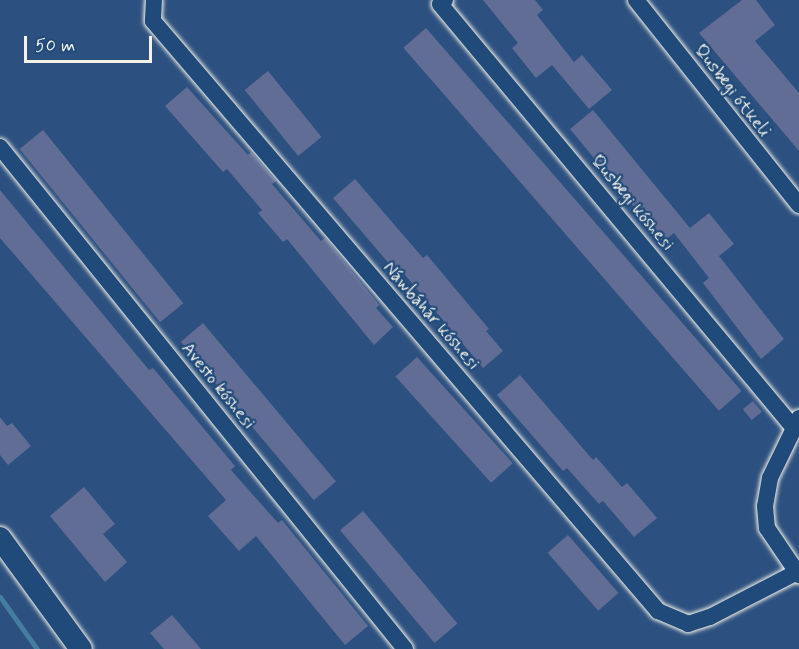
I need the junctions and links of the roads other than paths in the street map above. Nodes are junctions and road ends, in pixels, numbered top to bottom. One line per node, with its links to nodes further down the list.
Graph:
1 (153, 0): 8 (street, Náwbáhár kóshesi)
2 (636, 0): 5 (street, Qusbegi ótkeli)
3 (443, 2): 6 (street, Qusbegi kóshesi)
4 (0, 147): 10 (street, Avesto kóshesi)
5 (799, 205)
6 (796, 422): 8 (street)
7 (0, 537): 9 (street)
8 (798, 573)
9 (81, 649)
10 (405, 649)

